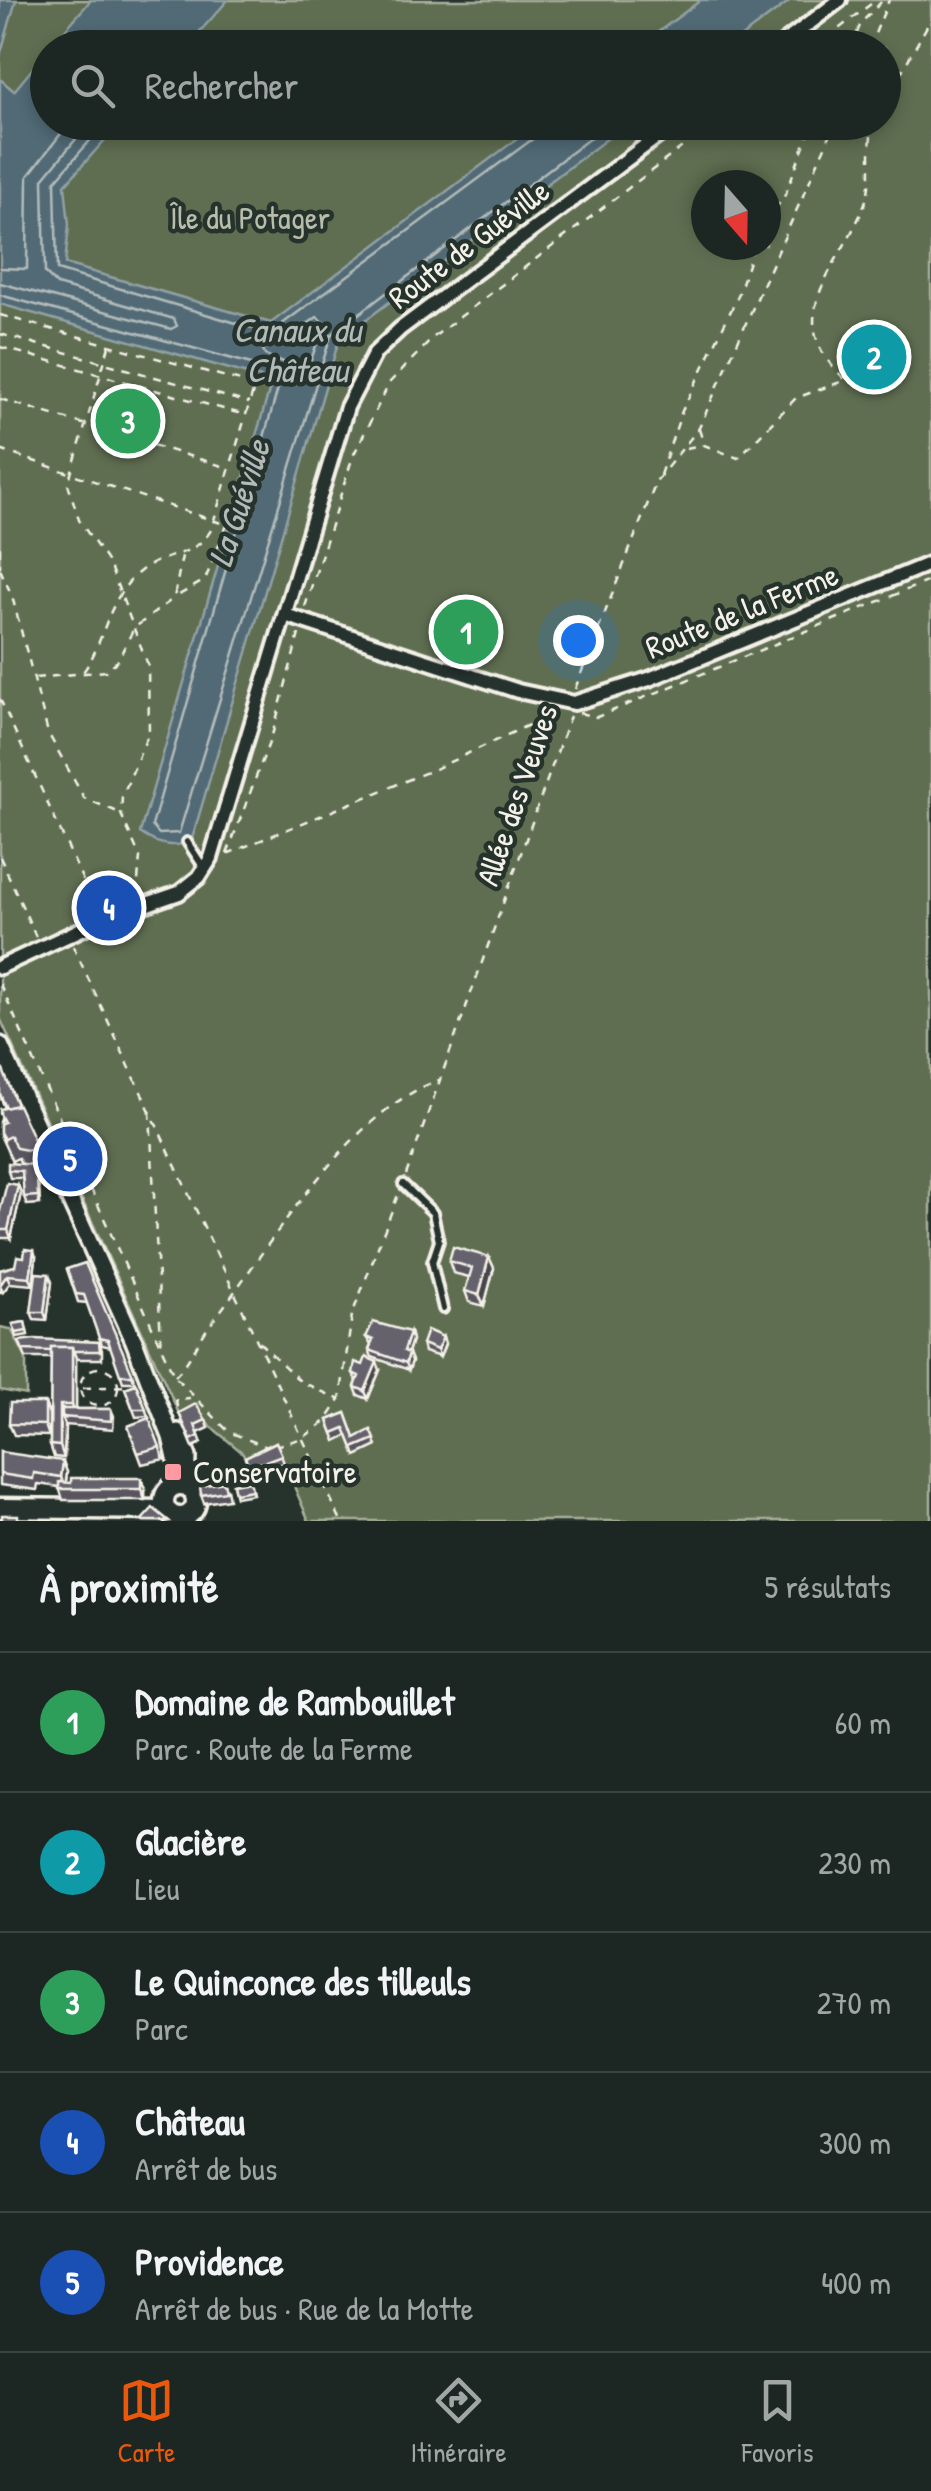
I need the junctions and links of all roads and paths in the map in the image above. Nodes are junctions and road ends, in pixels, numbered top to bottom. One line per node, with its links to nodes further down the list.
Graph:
1 (840, 0): 6 (street)
2 (876, 0): 7 (path)
3 (883, 0): 8 (path)
4 (890, 0): 9 (path)
5 (931, 18): 10 (path)
6 (800, 30)
7 (837, 30)
8 (858, 30)
9 (876, 30)
10 (901, 72)
11 (653, 140): 44 (street, Route de Guéville)
12 (692, 140): 45 (path)
13 (806, 140): 16 (path)
14 (828, 140): 28 (path, Allée des Veuves)
15 (872, 140): 29 (path)
16 (781, 200)
17 (749, 260): 35 (path)
18 (0, 315): 20 (path)
19 (0, 334): 22 (path)
20 (109, 344): 22 (path); 25 (path)
21 (0, 347): 23 (path)
22 (104, 363): 23 (path); 25 (path)
23 (101, 375): 26 (path); 27 (path)
24 (0, 399): 27 (path)
25 (250, 404): 26 (path)
26 (246, 415): 33 (path)
27 (87, 428): 33 (path); 34 (path)
28 (700, 428): 29 (path); 30 (path, Allée des Veuves)
29 (704, 445): 30 (path)
30 (685, 448): 35 (path, Allée des Veuves)
31 (1, 450): 32 (path); 34 (path)
32 (0, 458)
33 (231, 469): 36 (path)
34 (71, 473): 36 (path); 42 (path)
35 (656, 480): 50 (path, Allée des Veuves)
36 (214, 521): 38 (path); 43 (path)
37 (0, 548): 40 (path)
38 (184, 553): 42 (path); 43 (path)
39 (931, 562): 50 (street, Route de la Ferme)
40 (0, 569): 48 (path)
41 (931, 580): 50 (path)
42 (121, 594): 46 (path); 47 (path)
43 (174, 598): 46 (path)
44 (285, 615): 45 (street, Route de la Ferme); 54 (street, Route de Guéville)
45 (302, 620): 50 (street, Route de la Ferme); 50 (path)
46 (134, 628): 47 (path); 51 (path)
47 (80, 676): 48 (path)
48 (34, 678): 51 (path)
49 (0, 699): 56 (path)
50 (574, 703): 62 (path, Allée des Veuves)
51 (121, 814): 55 (path)
52 (187, 842): 54 (lane)
53 (0, 857): 58 (path)
54 (205, 869): 55 (street)
55 (136, 908): 56 (street)
56 (101, 920): 57 (street)
57 (68, 935): 58 (street); 63 (path)
58 (40, 948): 59 (street)
59 (0, 968)
60 (0, 984): 68 (path)
61 (0, 1045): 70 (street)
62 (440, 1080): 64 (path, Allée des Veuves); 65 (path)
63 (150, 1110): 65 (path); 68 (path)
64 (402, 1184): 66 (lane); 74 (path, Allée des Veuves)
65 (234, 1291): 67 (path); 69 (path)
66 (442, 1309)
67 (258, 1342): 74 (path); 76 (path)
68 (162, 1347): 69 (path)
69 (174, 1376): 73 (path)
70 (146, 1386): 71 (path); 77 (street)
71 (116, 1387): 72 (path); 72 (path); 72 (path)
72 (83, 1388)
73 (192, 1398): 75 (path); 76 (path)
74 (340, 1400): 76 (path)
75 (177, 1407)
76 (302, 1438): 81 (path)
77 (180, 1487): 79 (main road); 80 (main road)
78 (0, 1508): 79 (main road)
79 (158, 1515): 80 (main road)
80 (188, 1518)
81 (341, 1521)

